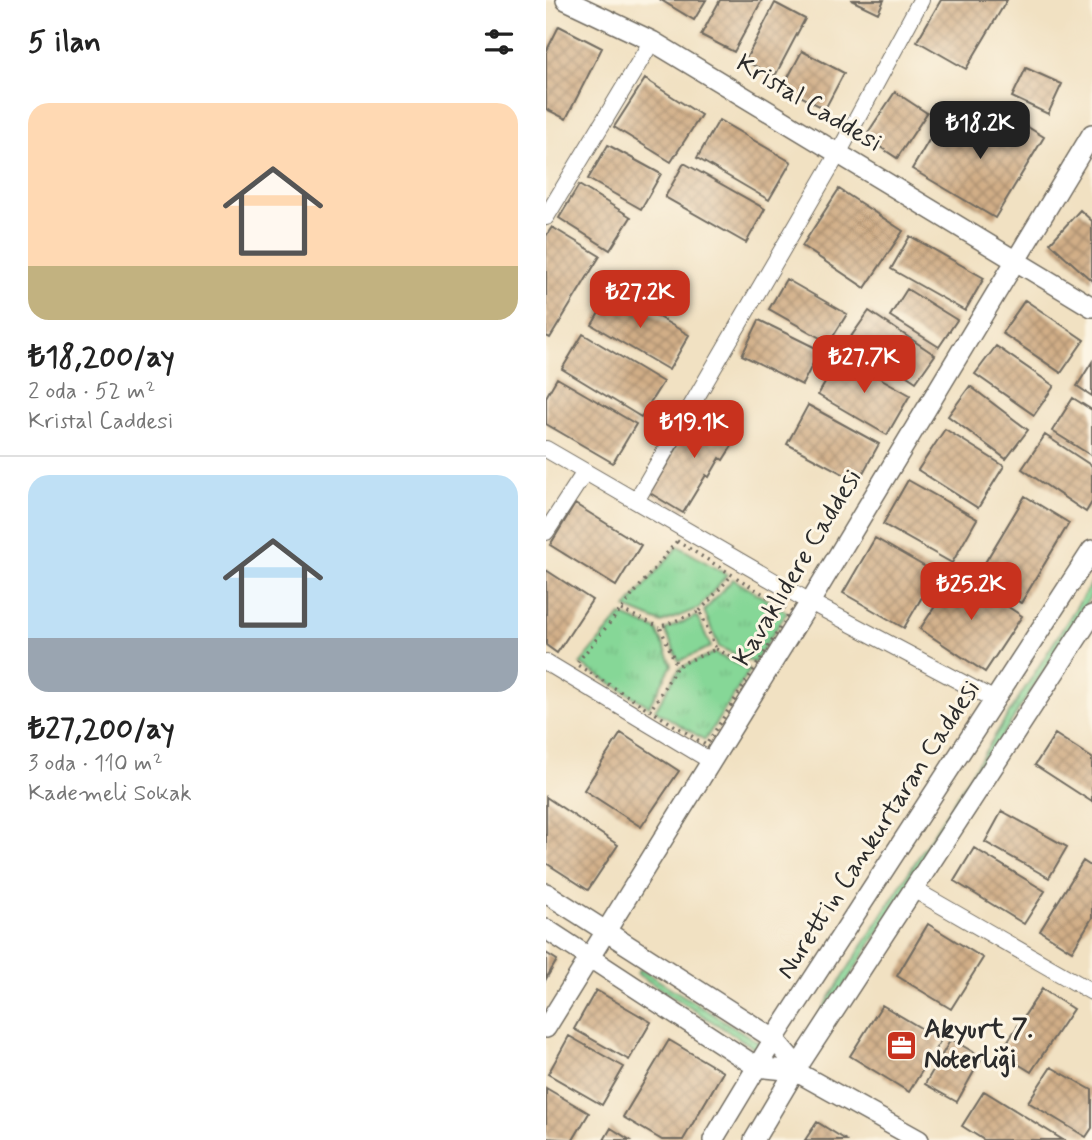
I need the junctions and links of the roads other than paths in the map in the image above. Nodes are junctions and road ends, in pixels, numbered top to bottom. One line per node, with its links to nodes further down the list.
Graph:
1 (566, 0): 3 (street, Kristal Caddesi)
2 (921, 0): 5 (street)
3 (652, 41): 5 (street, Kristal Caddesi); 6 (street)
4 (1092, 134): 7 (street, Kavaklıdere Caddesi)
5 (839, 152): 7 (street, Kristal Caddesi); 11 (street)
6 (546, 216)
7 (1016, 260): 8 (street, Kristal Caddesi); 14 (street, Kavaklıdere Caddesi)
8 (1092, 307)
9 (546, 449): 10 (street)
10 (585, 472): 11 (street); 12 (street)
11 (636, 501): 14 (street)
12 (546, 532)
13 (1092, 550): 18 (street, Nurettin Cankurtaran Caddesi)
14 (810, 601): 18 (street); 19 (street, Kavaklıdere Caddesi)
15 (1092, 615): 16 (street)
16 (1085, 638): 20 (street)
17 (546, 662): 19 (street)
18 (995, 700): 27 (street, Nurettin Cankurtaran Caddesi)
19 (711, 761): 23 (street, Kavaklıdere Caddesi)
20 (913, 889): 25 (street); 29 (street)
21 (546, 893): 23 (street)
22 (546, 929): 24 (street)
23 (605, 930): 24 (street, Kavaklıdere Caddesi); 27 (street)
24 (589, 956): 26 (street, Kavaklıdere Caddesi); 28 (street)
25 (1092, 992)
26 (546, 1028)
27 (774, 1039): 28 (street, Nurettin Cankurtaran Caddesi); 29 (street)
28 (757, 1066): 29 (street); 30 (street, Nurettin Cankurtaran Caddesi)
29 (796, 1069): 31 (street); 32 (street)
30 (713, 1140)
31 (754, 1140)
32 (919, 1140)

